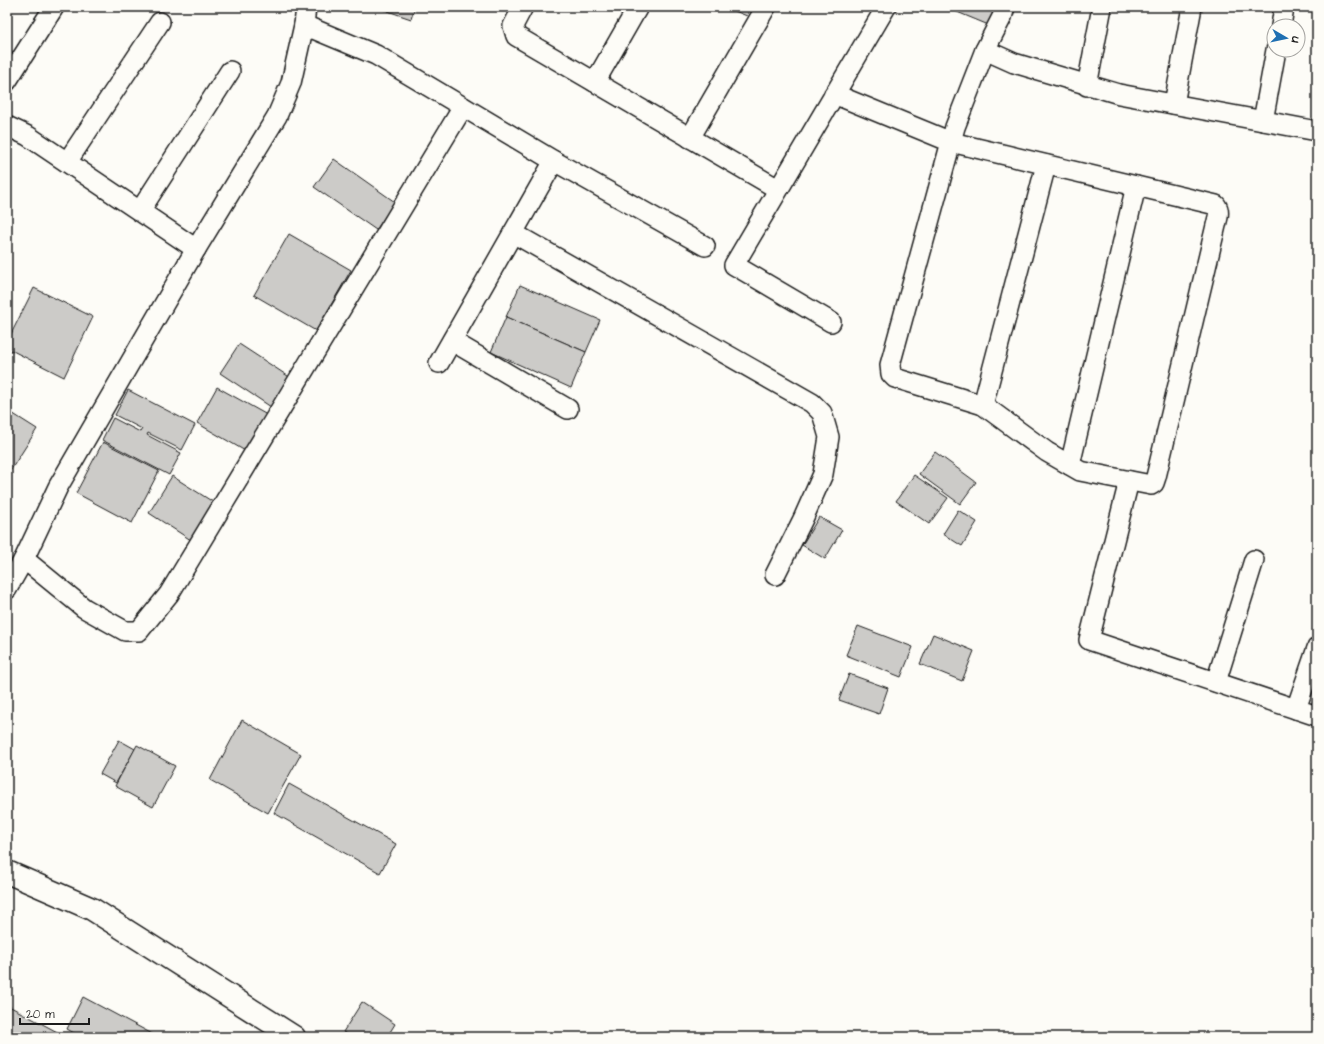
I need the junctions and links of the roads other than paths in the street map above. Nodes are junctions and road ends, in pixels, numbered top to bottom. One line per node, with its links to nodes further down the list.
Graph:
1 (54, 7): 17 (street)
2 (306, 7): 13 (street)
3 (523, 7): 18 (street)
4 (638, 7): 18 (street)
5 (766, 7): 26 (street)
6 (886, 7): 20 (street)
7 (1005, 7): 14 (street)
8 (1102, 7): 19 (street)
9 (1192, 7): 21 (street)
10 (1284, 7): 11 (street)
11 (1282, 18)
12 (160, 22): 29 (street)
13 (304, 26): 22 (street); 36 (street)
14 (985, 50): 19 (street); 27 (street)
15 (1275, 58): 23 (street)
16 (230, 71): 33 (street)
17 (7, 81)
18 (595, 82): 26 (street)
19 (1087, 86): 21 (street)
20 (834, 94): 27 (street); 32 (street)
21 (1174, 104): 23 (street)
22 (463, 107): 28 (street); 44 (street)
23 (1263, 121): 25 (street)
24 (7, 126): 29 (street)
25 (1317, 131)
26 (690, 138): 32 (street)
27 (951, 142): 30 (street); 40 (street)
28 (554, 161): 34 (street); 35 (street)
29 (66, 162): 33 (street)
30 (1046, 165): 31 (street); 40 (street)
31 (1136, 186): 42 (street); 43 (street)
32 (778, 189): 37 (street)
33 (140, 211): 36 (street)
34 (513, 233): 38 (street); 46 (street)
35 (705, 246)
36 (196, 249): 44 (street)
37 (831, 322)
38 (452, 341): 39 (street); 41 (street)
39 (439, 363)
40 (983, 405): 42 (street)
41 (568, 409)
42 (1070, 465): 43 (street)
43 (1129, 481): 49 (street)
44 (24, 559): 47 (street)
45 (1254, 560): 49 (street)
46 (775, 575)
47 (7, 589)
48 (1317, 648): 50 (street)
49 (1216, 682): 50 (street)
50 (1296, 709): 51 (street)
51 (1317, 716)
52 (7, 872): 53 (street)
53 (294, 1037)

